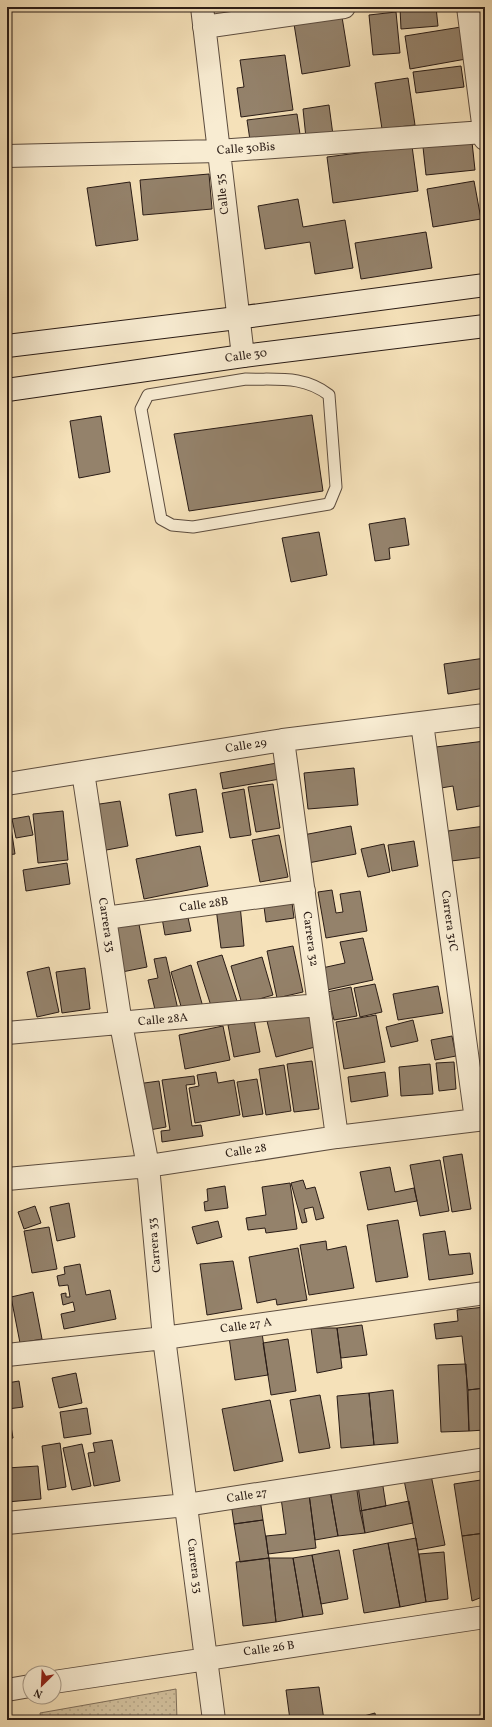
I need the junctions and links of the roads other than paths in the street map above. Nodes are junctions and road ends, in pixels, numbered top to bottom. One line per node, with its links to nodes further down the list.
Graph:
1 (344, 7): 3 (street)
2 (468, 7): 4 (street)
3 (203, 17): 5 (street, Calle 35)
4 (485, 136): 5 (street, Calle 30Bis)
5 (218, 151): 6 (street, Calle 30Bis); 8 (street, Calle 35)
6 (7, 156)
7 (485, 285): 8 (street)
8 (238, 318): 10 (street); 11 (street, Calle 35)
9 (485, 326): 11 (street, Calle 30)
10 (7, 346)
11 (244, 368): 11 (lane); 12 (street, Calle 30)
12 (7, 390)
13 (485, 715): 14 (street, Calle 29)
14 (422, 723): 15 (street, Calle 29); 23 (street, Carrera 31C)
15 (283, 740): 16 (street, Calle 29); 18 (street, Carrera 32)
16 (83, 772): 17 (street, Calle 29); 19 (street, Carrera 33)
17 (7, 784)
18 (304, 891): 19 (street, Calle 28B); 20 (street, Carrera 32)
19 (105, 918): 21 (street, Carrera 33)
20 (319, 1005): 21 (street, Calle 28A); 24 (street, Carrera 32)
21 (121, 1024): 22 (street, Calle 28A); 25 (street, Carrera 33)
22 (7, 1033)
23 (481, 1119): 24 (street, Calle 28)
24 (337, 1137): 25 (street, Calle 28)
25 (148, 1166): 26 (street, Calle 28); 28 (street, Carrera 33)
26 (7, 1179)
27 (485, 1293): 28 (street, Calle 27 A)
28 (164, 1338): 29 (street, Calle 27 A); 31 (street, Carrera 33)
29 (7, 1355)
30 (485, 1459): 31 (street, Calle 27)
31 (186, 1505): 32 (street, Calle 27); 34 (street, Carrera 33)
32 (7, 1523)
33 (485, 1618): 34 (street, Calle 26 B)
34 (206, 1659): 35 (street, Calle 26 B); 38 (street, Carrera 33)
35 (62, 1681)
36 (22, 1687): 37 (street)
37 (7, 1690)
38 (214, 1720)

